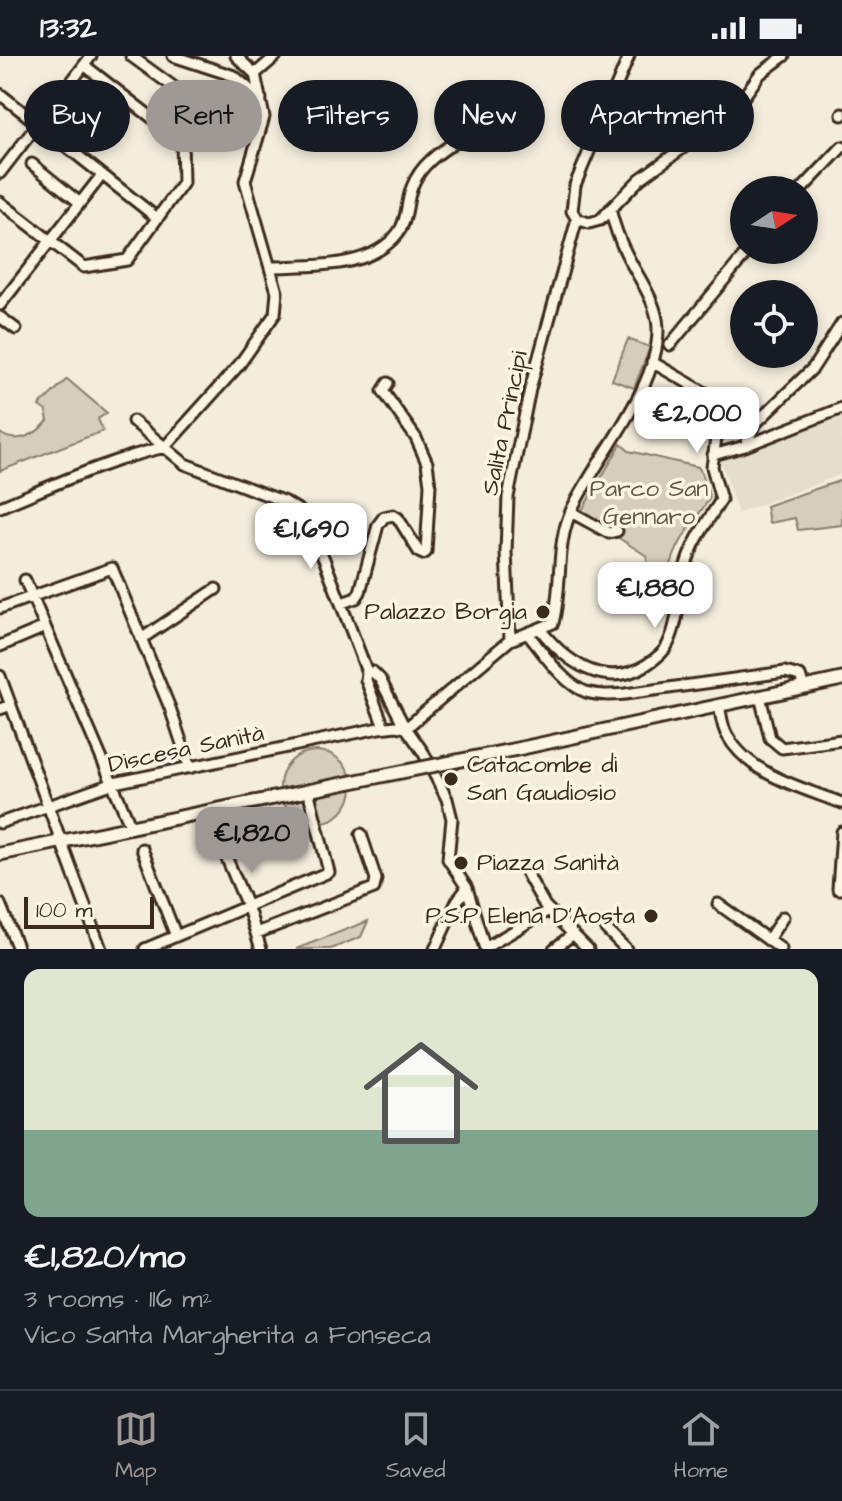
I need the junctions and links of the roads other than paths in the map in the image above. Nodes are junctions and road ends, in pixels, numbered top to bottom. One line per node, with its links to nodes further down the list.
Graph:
1 (91, 56): 8 (street)
2 (131, 56): 11 (street)
3 (173, 56): 12 (street)
4 (236, 56): 9 (street)
5 (276, 56): 9 (street)
6 (629, 56): 29 (street, Salita Principi)
7 (784, 56): 27 (street)
8 (84, 65): 10 (street); 28 (street)
9 (255, 74): 13 (street)
10 (73, 80)
11 (164, 80)
12 (239, 80)
13 (256, 80)
14 (0, 94): 15 (street)
15 (24, 113)
16 (24, 142): 22 (street)
17 (842, 147): 24 (street)
18 (73, 152): 23 (street)
19 (253, 152): 32 (street)
20 (441, 152): 32 (street)
21 (32, 164): 26 (street)
22 (0, 173)
23 (102, 175): 26 (street); 28 (street)
24 (814, 176)
25 (0, 202): 30 (street)
26 (80, 203): 30 (street)
27 (610, 209): 29 (street); 38 (street)
28 (157, 218): 30 (street)
29 (577, 219): 61 (street, Salita Principi)
30 (49, 241): 33 (street)
31 (737, 264): 37 (street)
32 (271, 267): 44 (street)
33 (0, 305)
34 (0, 317): 36 (street)
35 (842, 323): 43 (street)
36 (16, 329)
37 (670, 345)
38 (652, 362): 40 (street); 50 (street)
39 (388, 383): 55 (street)
40 (720, 405): 43 (street); 47 (street)
41 (842, 408): 45 (street)
42 (133, 421): 46 (street)
43 (751, 430): 45 (street)
44 (176, 435): 46 (street); 48 (street)
45 (745, 446): 47 (street)
46 (165, 447): 48 (street); 49 (street)
47 (713, 455): 58 (street)
48 (180, 459): 55 (street)
49 (0, 507)
50 (571, 512): 51 (street); 58 (street)
51 (617, 531)
52 (25, 580): 54 (street)
53 (216, 589): 60 (street)
54 (32, 596): 56 (street); 57 (street); 60 (street)
55 (342, 603): 63 (street)
56 (0, 608)
57 (45, 627): 62 (street); 75 (street)
58 (540, 629): 59 (street)
59 (527, 633): 61 (street); 66 (street)
60 (141, 639): 74 (street)
61 (510, 640): 72 (street)
62 (0, 646)
63 (367, 672): 71 (street); 71 (street)
64 (0, 676): 68 (street)
65 (842, 679): 66 (main road)
66 (804, 687): 67 (main road)
67 (760, 696): 69 (main road); 73 (street)
68 (11, 705): 70 (street); 78 (street)
69 (719, 705): 76 (main road, bridge); 77 (street)
70 (0, 709)
71 (393, 723): 72 (street); 74 (street, Discesa Sanità)
72 (406, 728): 88 (street)
73 (842, 740)
74 (190, 768): 75 (street, Discesa Sanità)
75 (114, 783): 78 (street, Discesa Sanità); 81 (street)
76 (308, 790): 79 (main road); 92 (street)
77 (842, 803)
78 (47, 806): 80 (street, Discesa Sanità); 84 (street)
79 (207, 812): 81 (main road); 92 (street)
80 (0, 823)
81 (131, 827): 84 (main road)
82 (842, 832): 89 (street)
83 (361, 834): 96 (street)
84 (62, 841): 86 (main road); 101 (street)
85 (142, 849): 98 (street)
86 (0, 854)
87 (526, 872): 93 (street)
88 (467, 888): 104 (street); 105 (street)
89 (842, 889)
90 (0, 904): 100 (street)
91 (718, 904): 99 (street)
92 (248, 908): 96 (street); 98 (street)
93 (549, 910): 97 (street); 105 (street)
94 (783, 917): 99 (street)
95 (606, 929): 108 (street)
96 (257, 933): 103 (street)
97 (573, 934): 106 (street); 107 (street)
98 (176, 936): 102 (street)
99 (775, 946)
100 (18, 949)
101 (101, 949)
102 (145, 949)
103 (261, 949)
104 (435, 949)
105 (485, 949)
106 (554, 949)
107 (588, 949)
108 (626, 949)

